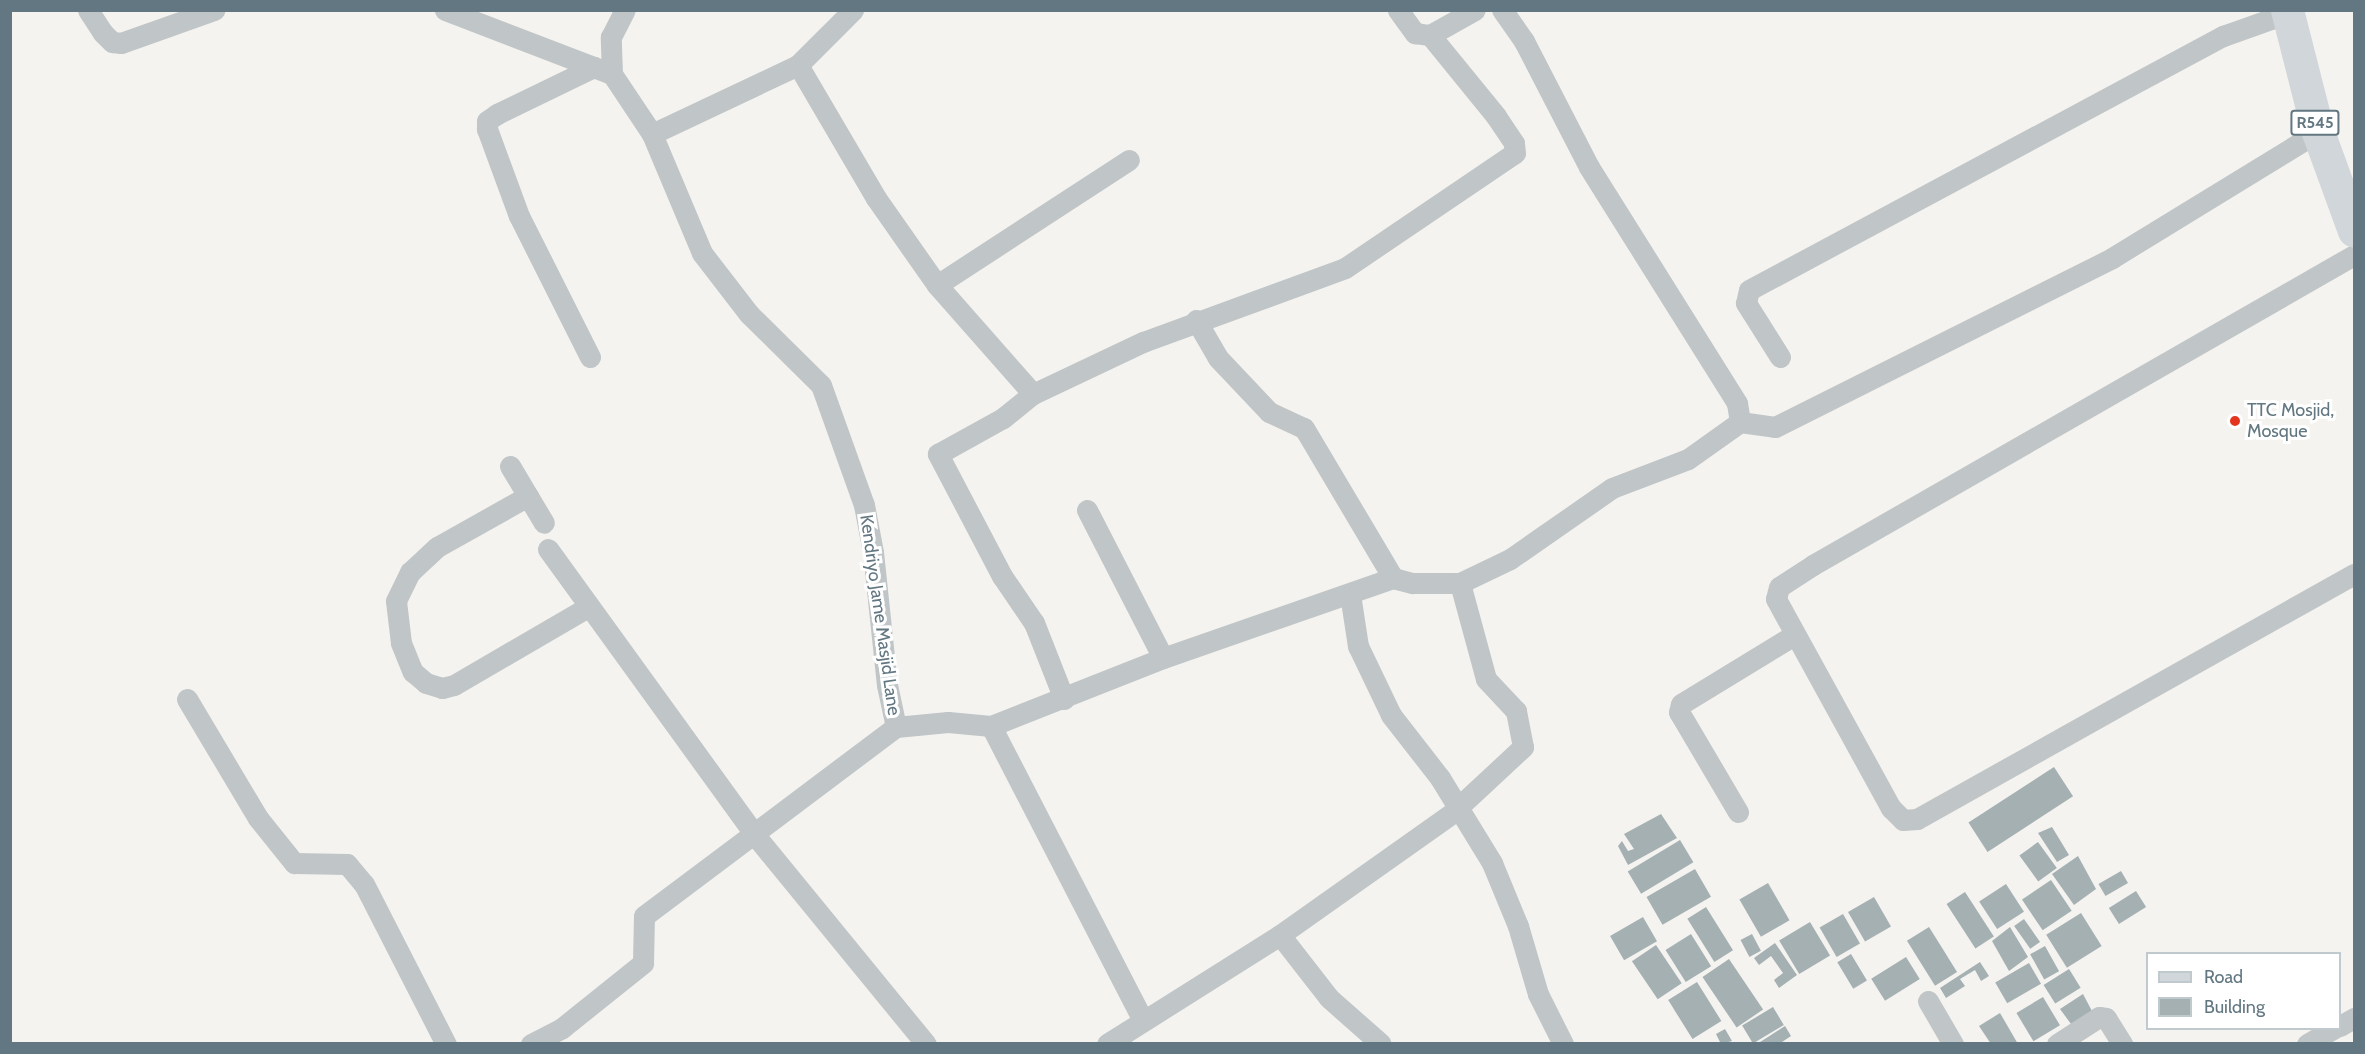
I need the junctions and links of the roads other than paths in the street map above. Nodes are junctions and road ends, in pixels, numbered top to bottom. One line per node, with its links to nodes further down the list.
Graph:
1 (88, 10): 2 (street)
2 (214, 10)
3 (445, 10): 12 (street)
4 (624, 10): 12 (street)
5 (853, 10): 11 (street)
6 (1398, 10): 10 (street)
7 (1475, 10): 10 (street)
8 (1502, 10): 23 (street)
9 (2288, 12): 13 (main road, R545); 21 (street)
10 (1430, 35): 19 (street)
11 (798, 65): 14 (street); 18 (street)
12 (603, 71): 14 (street, Kendriyo Jame Masjid Lane); 20 (street)
13 (2318, 132): 16 (main road, R545); 23 (street)
14 (652, 134): 39 (street, Kendriyo Jame Masjid Lane)
15 (1129, 160): 18 (street)
16 (2355, 231)
17 (2355, 255): 34 (street)
18 (938, 285): 22 (street)
19 (1196, 320): 22 (street); 30 (street)
20 (590, 357)
21 (1780, 357)
22 (1033, 393): 37 (street)
23 (1740, 422): 31 (street)
24 (510, 466): 25 (street)
25 (528, 496): 27 (street); 33 (street)
26 (1088, 510): 35 (street)
27 (544, 523)
28 (548, 549): 33 (street)
29 (2355, 574): 34 (street)
30 (1393, 578): 31 (street); 32 (street)
31 (1460, 583): 40 (street)
32 (1350, 594): 35 (street); 40 (street)
33 (588, 607): 42 (street)
34 (1794, 635): 41 (street)
35 (1162, 658): 37 (street)
36 (187, 699): 49 (street)
37 (1064, 699): 38 (street)
38 (991, 726): 39 (street); 46 (street)
39 (896, 727): 42 (street)
40 (1458, 808): 43 (street); 54 (street)
41 (1738, 812)
42 (754, 834): 50 (street); 51 (street)
43 (1280, 935): 46 (street); 53 (street)
44 (1928, 1001): 55 (street)
45 (2355, 1018): 47 (street)
46 (1143, 1020): 52 (street)
47 (2341, 1025)
48 (2333, 1030): 58 (street)
49 (446, 1044)
50 (531, 1044)
51 (926, 1044)
52 (1107, 1044)
53 (1382, 1044)
54 (1563, 1044)
55 (1953, 1044)
56 (2057, 1044): 57 (street)
57 (2122, 1044)
58 (2307, 1044)

